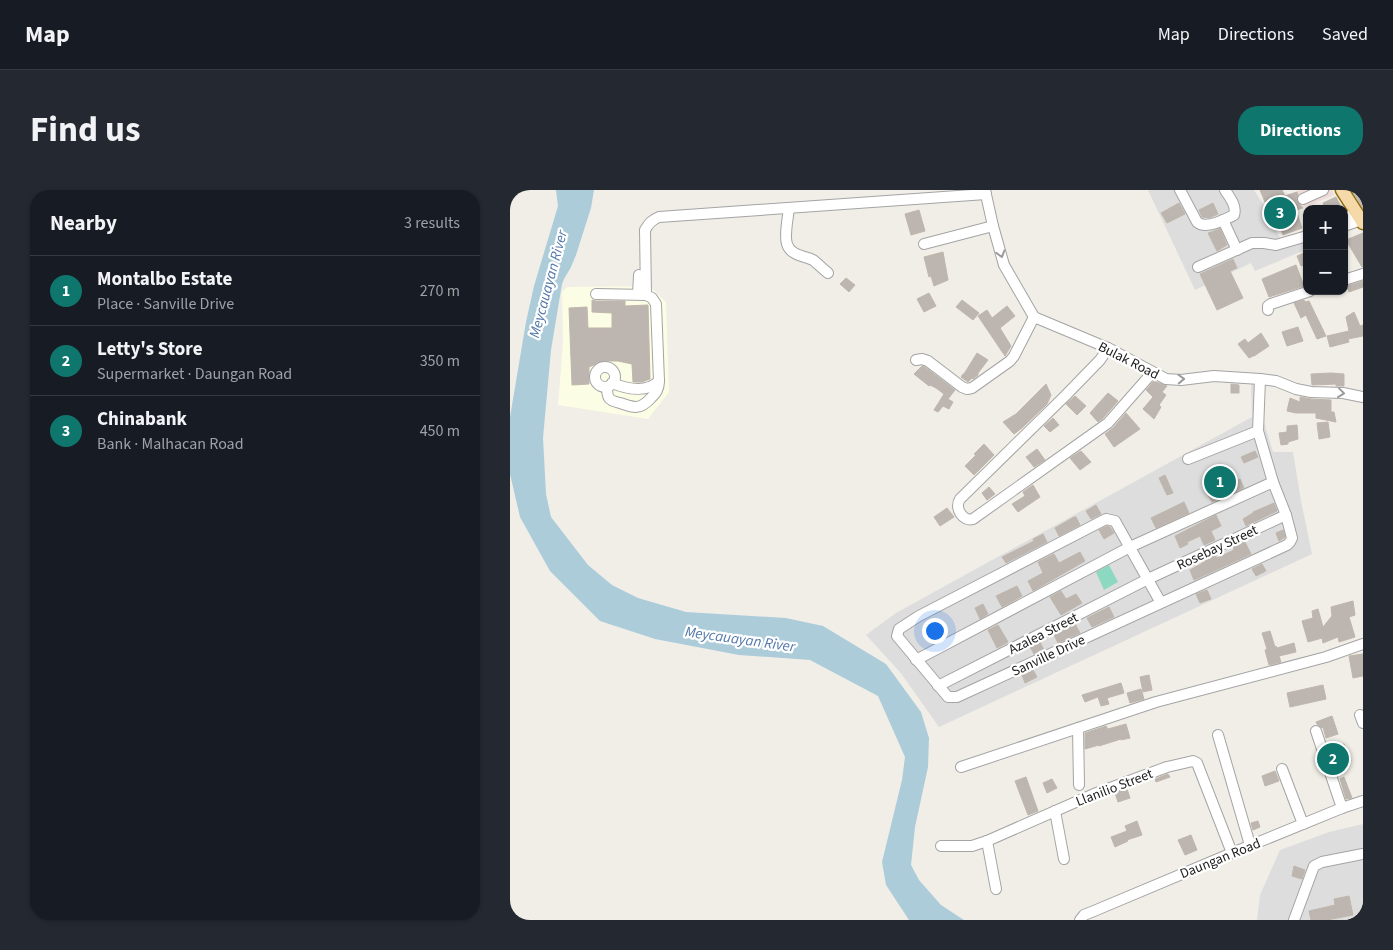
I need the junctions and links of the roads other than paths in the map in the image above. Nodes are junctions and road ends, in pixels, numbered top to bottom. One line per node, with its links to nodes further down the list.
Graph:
1 (974, 190): 22 (street)
2 (1180, 190): 10 (street)
3 (1226, 190): 10 (street)
4 (1323, 190): 7 (street)
5 (1342, 190): 9 (main road)
6 (986, 192): 8 (street); 12 (street)
7 (1303, 199)
8 (790, 208): 17 (street); 22 (street)
9 (1360, 219): 11 (street)
10 (1223, 220): 15 (street)
11 (1348, 224)
12 (993, 226): 14 (street); 24 (street, one-way to 24)
13 (1303, 237): 15 (street)
14 (924, 244)
15 (1238, 250): 16 (street)
16 (1198, 267)
17 (828, 273)
18 (1363, 274): 19 (street)
19 (1348, 279)
20 (1303, 293): 23 (street)
21 (596, 294): 22 (street)
22 (642, 294): 29 (street)
23 (1268, 310)
24 (1034, 316): 25 (street, Bulak Road); 26 (street)
25 (1108, 348): 27 (street, Bulak Road); 27 (street)
26 (916, 360)
27 (1152, 373): 28 (street, Bulak Road, one-way to 28)
28 (1260, 379): 30 (street, Bulak Road, one-way to 30); 31 (street, Sanville Drive)
29 (659, 381): 29 (street)
30 (1363, 397)
31 (1258, 431): 32 (street); 33 (street, Sanville Drive)
32 (1188, 459)
33 (1273, 482): 34 (street, Sanville Drive); 35 (street)
34 (1286, 515): 36 (street, Rosebay Street); 37 (street, Sanville Drive)
35 (1130, 547): 36 (street); 39 (street); 39 (street, Sanville Drive)
36 (1148, 579): 37 (street); 40 (street, Azalea Street)
37 (1160, 603): 40 (street, Sanville Drive)
38 (1363, 644): 41 (street)
39 (916, 660): 40 (street, Sanville Drive)
40 (938, 686)
41 (1078, 728): 44 (street); 46 (street)
42 (1316, 730): 48 (street)
43 (1218, 735): 52 (street)
44 (961, 767)
45 (1282, 768): 50 (street)
46 (1079, 784)
47 (1363, 801): 48 (street, Daungan Road)
48 (1342, 808): 50 (street, Daungan Road)
49 (1055, 811): 51 (street, Llanilio Street); 54 (street, Llanilio Street); 56 (street)
50 (1303, 824): 52 (street, Daungan Road)
51 (987, 841): 53 (street, Llanilio Street); 57 (street)
52 (1250, 845): 54 (street, Daungan Road)
53 (941, 846)
54 (1232, 853): 58 (street, Daungan Road)
55 (1363, 854): 59 (street)
56 (1064, 860)
57 (996, 889)
58 (1080, 920)
59 (1294, 920)

